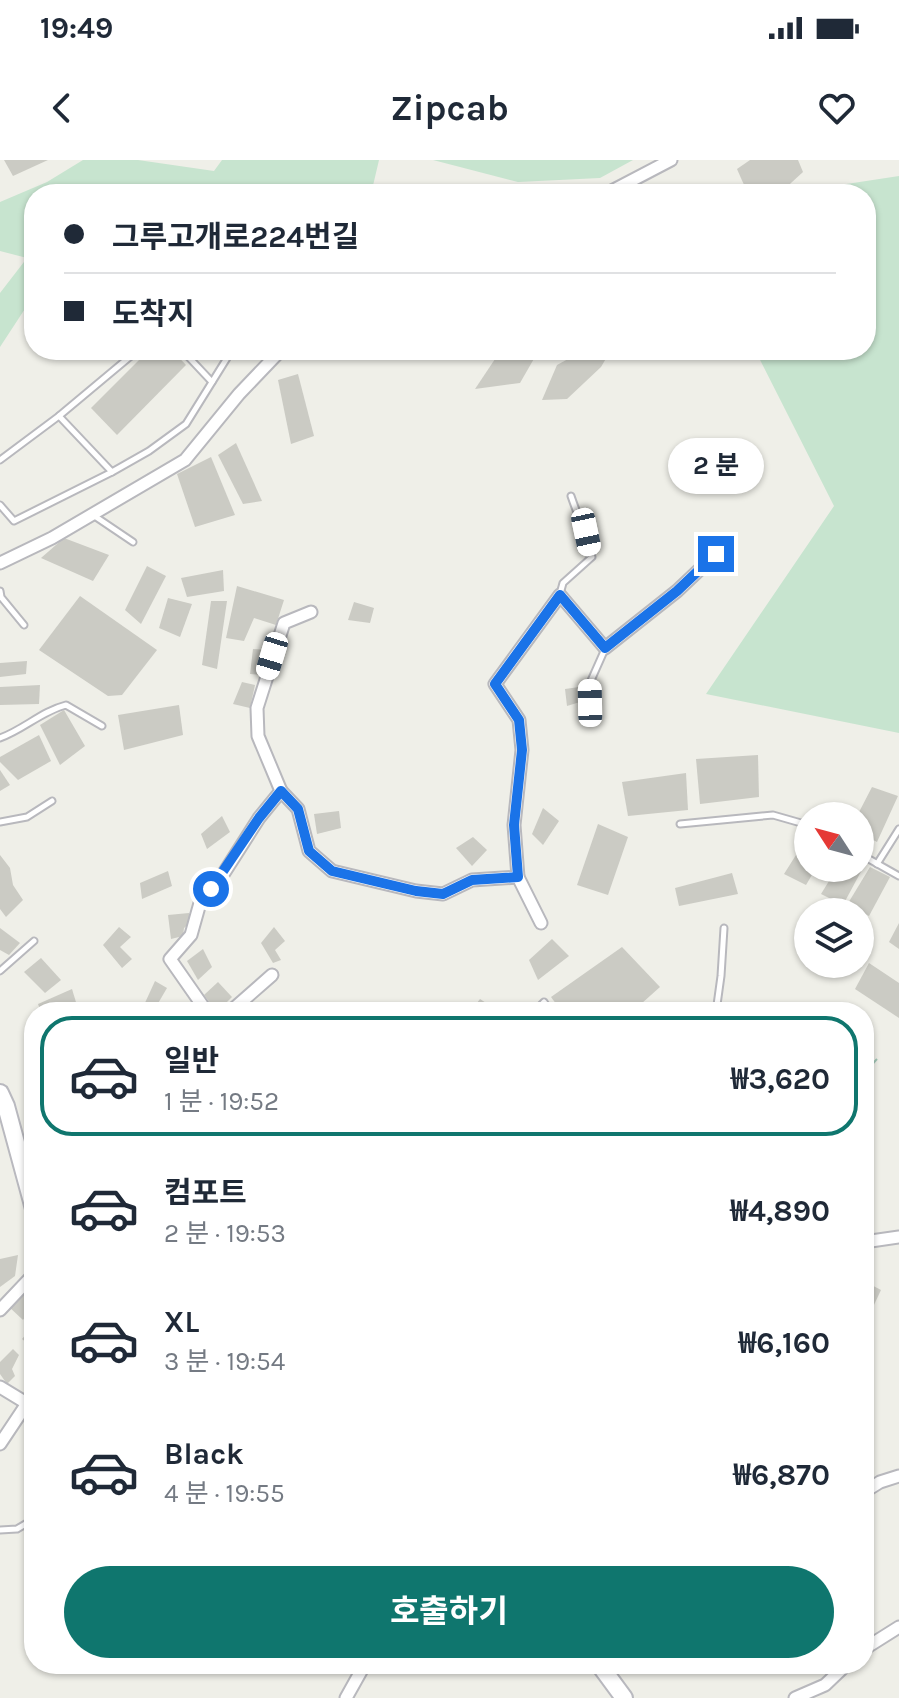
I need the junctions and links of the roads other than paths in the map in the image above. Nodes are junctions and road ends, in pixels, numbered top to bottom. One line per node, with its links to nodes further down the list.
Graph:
1 (671, 160): 2 (street)
2 (625, 184)
3 (126, 360): 8 (lane)
4 (191, 360): 7 (lane)
5 (226, 360): 7 (lane)
6 (271, 360): 13 (street)
7 (212, 382): 10 (lane)
8 (59, 416): 9 (lane); 10 (lane)
9 (0, 460)
10 (112, 472): 12 (lane)
11 (571, 496): 18 (lane)
12 (0, 505)
13 (92, 514): 14 (lane); 16 (street)
14 (133, 542)
15 (716, 554): 21 (street)
16 (0, 563)
17 (0, 591): 20 (lane)
18 (560, 595): 21 (street); 34 (street)
19 (311, 612): 25 (street)
20 (24, 625)
21 (605, 648): 22 (lane)
22 (590, 721)
23 (102, 726): 24 (lane)
24 (0, 738)
25 (281, 791): 34 (street); 40 (street)
26 (52, 801): 28 (lane)
27 (794, 821): 29 (lane)
28 (0, 822)
29 (680, 824)
30 (899, 829): 32 (lane)
31 (874, 862): 32 (lane)
32 (877, 864): 33 (lane)
33 (899, 876)
34 (518, 877): 35 (street)
35 (541, 923)
36 (724, 928): 42 (lane)
37 (34, 941): 38 (lane)
38 (0, 971)
39 (272, 975): 41 (street)
40 (200, 1002)
41 (241, 1002)
42 (717, 1002)
43 (0, 1093): 44 (street)
44 (24, 1172)
45 (899, 1237): 46 (street)
46 (874, 1241)
47 (24, 1285): 48 (street)
48 (0, 1310)
49 (0, 1387): 50 (street)
50 (24, 1396)
51 (24, 1409): 52 (street)
52 (0, 1444)
53 (899, 1476): 54 (street)
54 (874, 1486)
55 (24, 1525): 56 (lane)
56 (0, 1530)
57 (899, 1627): 58 (street)
58 (874, 1643)
59 (359, 1674): 62 (street)
60 (606, 1674): 63 (street)
61 (837, 1674): 64 (street)
62 (346, 1698)
63 (624, 1698)
64 (795, 1698)

